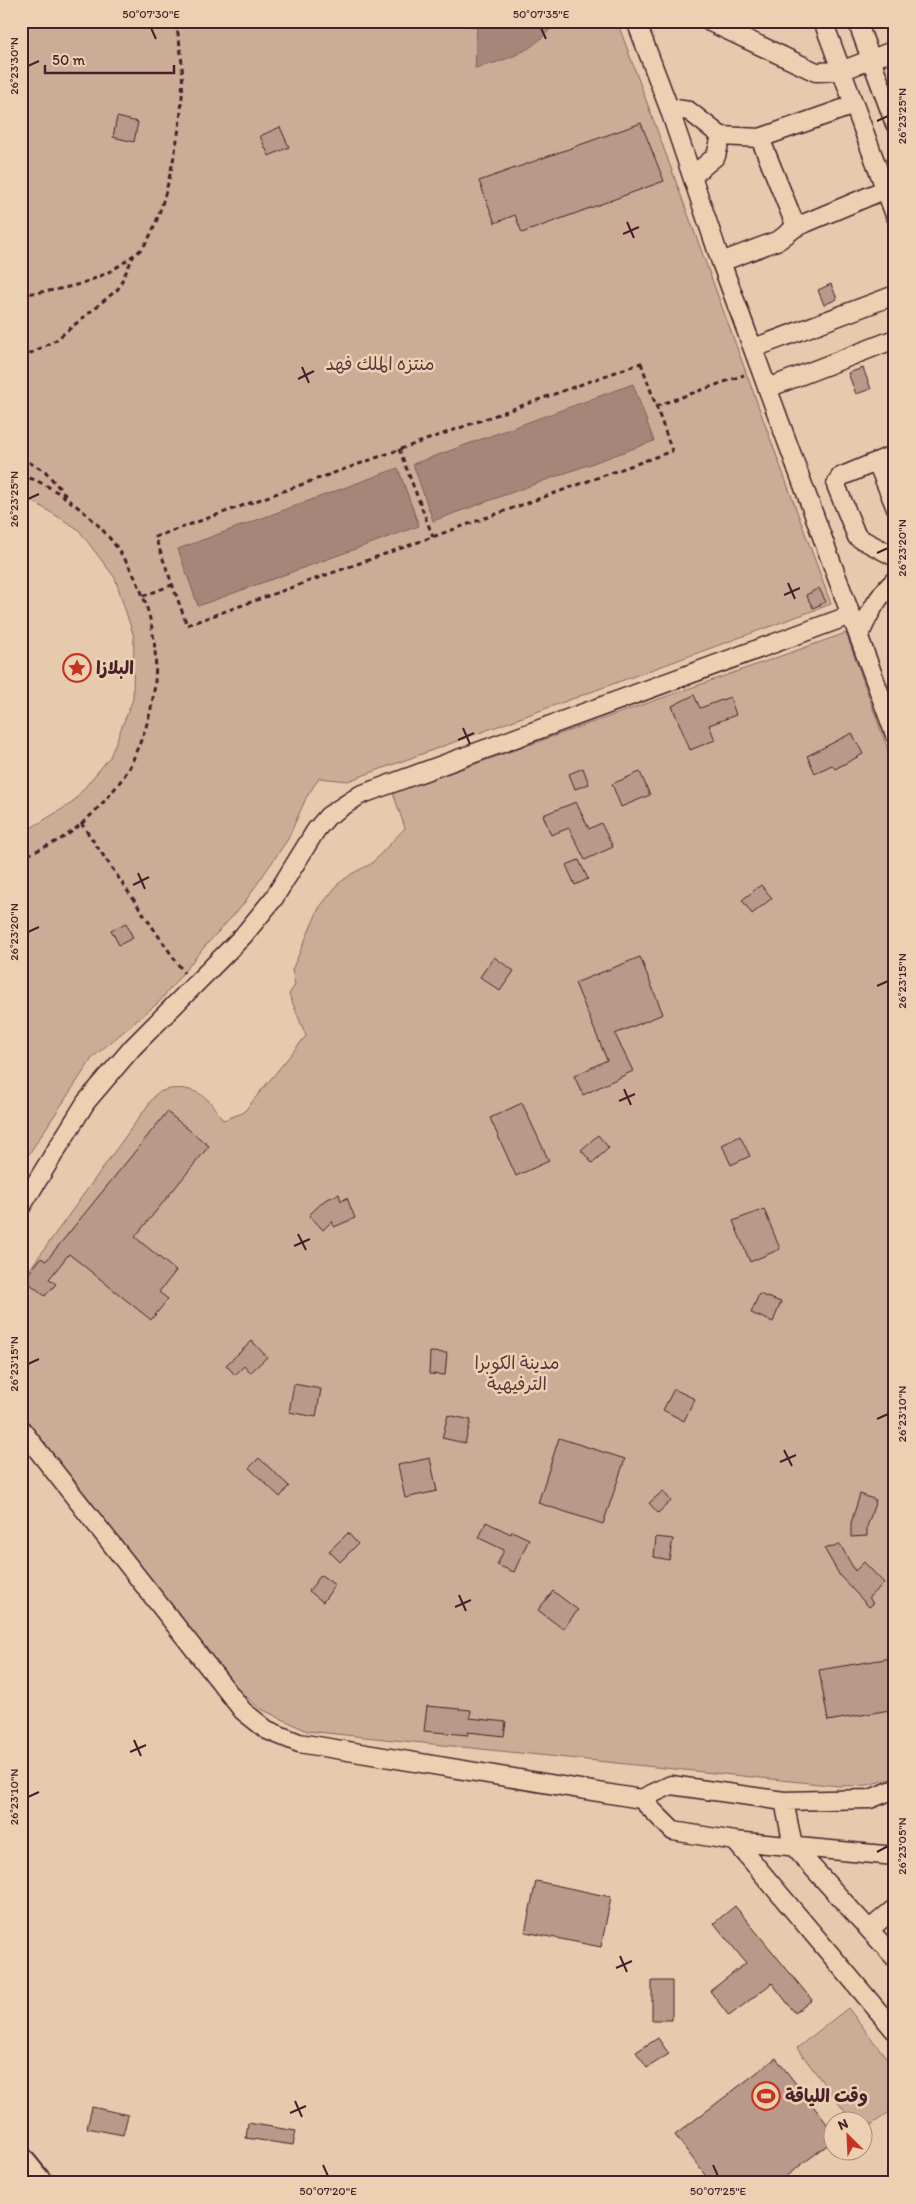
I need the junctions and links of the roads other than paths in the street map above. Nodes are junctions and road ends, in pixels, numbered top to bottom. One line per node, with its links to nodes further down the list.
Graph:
1 (636, 21): 9 (street)
2 (708, 21): 7 (street)
3 (822, 21): 7 (street)
4 (857, 21): 6 (street)
5 (895, 50): 6 (street)
6 (871, 59): 7 (street); 10 (street)
7 (841, 71): 8 (street)
8 (854, 106): 12 (street); 14 (street)
9 (669, 108): 11 (street); 13 (street)
10 (895, 124)
11 (721, 136): 12 (street); 13 (street)
12 (760, 138): 16 (street)
13 (692, 176): 17 (street)
14 (886, 190): 15 (street); 16 (street)
15 (895, 215)
16 (796, 227): 17 (street)
17 (721, 262): 20 (street)
18 (895, 295): 20 (street)
19 (895, 339): 21 (street)
20 (754, 348): 21 (street)
21 (768, 388): 27 (street)
22 (895, 454): 23 (street)
23 (877, 462): 24 (street); 25 (street)
24 (895, 506)
25 (895, 557)
26 (895, 580): 28 (street)
27 (851, 615): 28 (street); 30 (street)
28 (859, 636): 29 (street)
29 (895, 735)
30 (21, 1207)
31 (21, 1429): 33 (street)
32 (895, 1789): 34 (street)
33 (641, 1799): 34 (street); 35 (street)
34 (784, 1801): 36 (street)
35 (735, 1841): 36 (street); 41 (street)
36 (793, 1846): 37 (street); 39 (street)
37 (895, 1856)
38 (895, 1908): 39 (street)
39 (870, 1929): 40 (street)
40 (895, 1958)
41 (895, 2031)
42 (21, 2157): 43 (main road)
43 (42, 2183)

